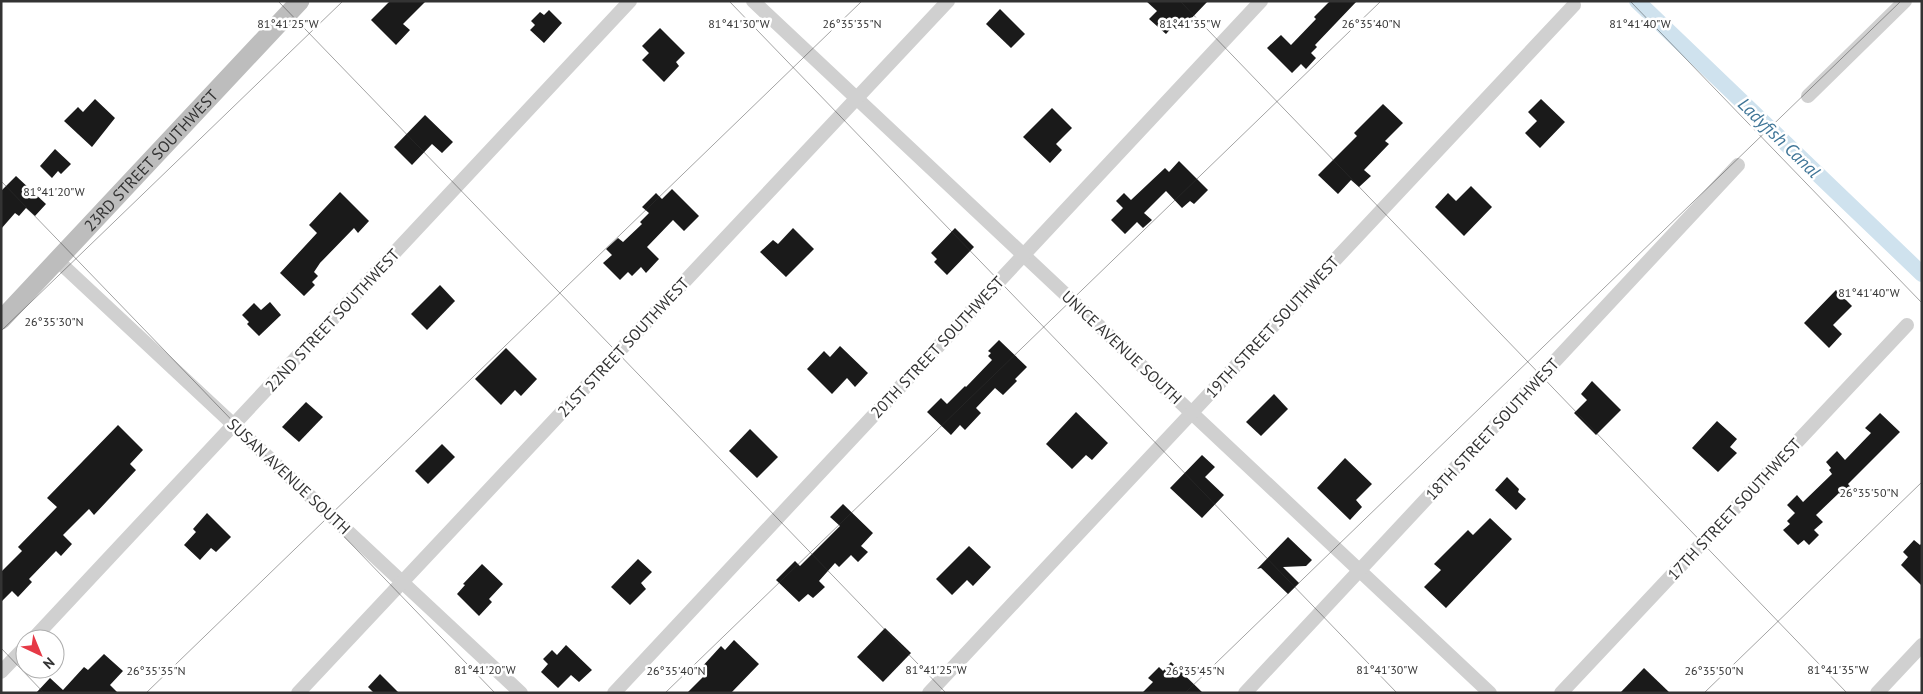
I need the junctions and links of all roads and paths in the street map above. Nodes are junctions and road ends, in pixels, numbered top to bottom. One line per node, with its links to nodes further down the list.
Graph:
1 (300, 1): 12 (street, 23RD STREET SOUTHWEST)
2 (630, 1): 16 (street, 22ND STREET SOUTHWEST)
3 (753, 1): 9 (street, UNICE AVENUE SOUTH)
4 (948, 1): 9 (street, 21ST STREET SOUTHWEST)
5 (1261, 1): 11 (street, 20TH STREET SOUTHWEST)
6 (1905, 1): 8 (street)
7 (1574, 5): 15 (street, 19TH STREET SOUTHWEST)
8 (1808, 96)
9 (857, 98): 11 (street, UNICE AVENUE SOUTH); 18 (street, 21ST STREET SOUTHWEST)
10 (1738, 165): 17 (street, 18TH STREET SOUTHWEST)
11 (1024, 254): 15 (street, UNICE AVENUE SOUTH); 25 (street, 20TH STREET SOUTHWEST)
12 (57, 260): 13 (street, 23RD STREET SOUTHWEST); 16 (street, SUSAN AVENUE SOUTH)
13 (1, 320)
14 (1907, 324): 29 (street, 17TH STREET SOUTHWEST)
15 (1192, 412): 17 (street, UNICE AVENUE SOUTH); 26 (street, 19TH STREET SOUTHWEST)
16 (234, 424): 18 (street, SUSAN AVENUE SOUTH); 19 (street, 22ND STREET SOUTHWEST)
17 (1360, 570): 27 (street, 18TH STREET SOUTHWEST); 28 (street, UNICE AVENUE SOUTH)
18 (402, 581): 23 (street, 21ST STREET SOUTHWEST); 24 (street, SUSAN AVENUE SOUTH)
19 (41, 629)
20 (1922, 645): 30 (street)
21 (15, 657): 22 (street)
22 (1, 672)
23 (298, 693)
24 (521, 693)
25 (614, 693)
26 (929, 693)
27 (1245, 693)
28 (1490, 693)
29 (1561, 693)
30 (1877, 693)

